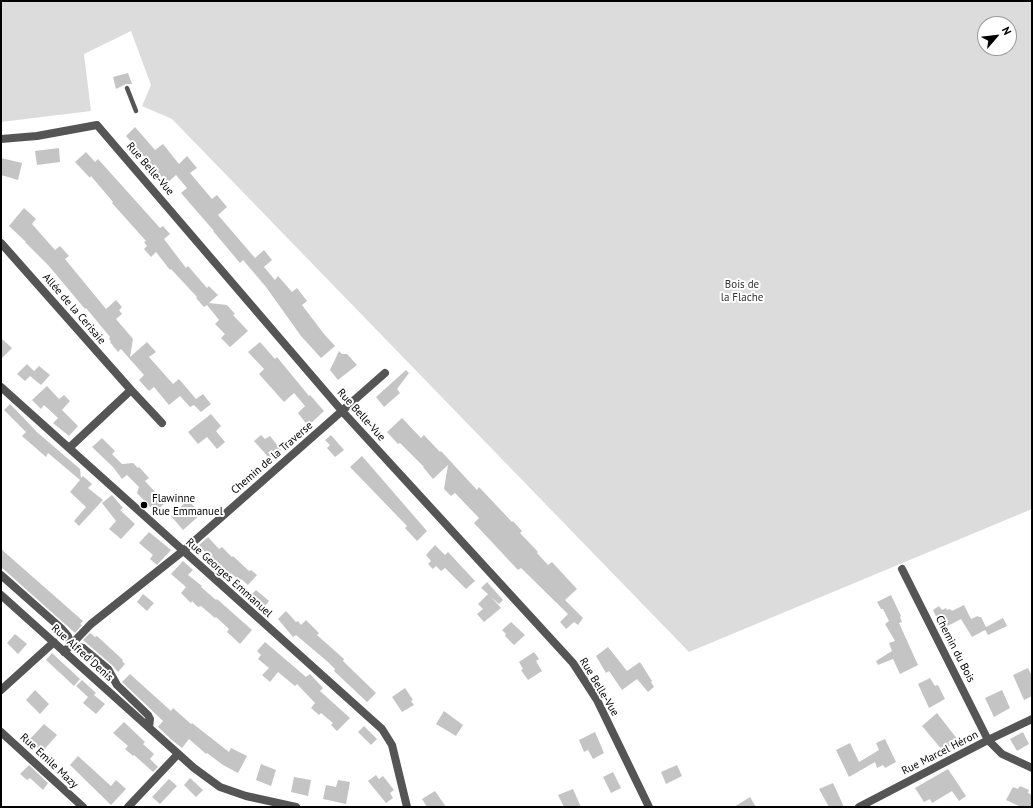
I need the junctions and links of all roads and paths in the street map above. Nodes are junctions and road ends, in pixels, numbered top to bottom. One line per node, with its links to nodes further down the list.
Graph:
1 (127, 88): 2 (lane)
2 (136, 111)
3 (1, 139): 8 (street, Rue Belle-Vue)
4 (1, 243): 7 (street, Allée de la Cerisaie)
5 (385, 373): 8 (street, Chemin de la Traverse)
6 (1, 387): 10 (street, Rue Georges Emmanuel)
7 (131, 390): 9 (street, Allée de la Cerisaie); 10 (street)
8 (342, 411): 11 (street, Chemin de la Traverse); 29 (street, Rue Belle-Vue)
9 (162, 422)
10 (69, 448): 11 (street, Rue Georges Emmanuel)
11 (183, 551): 16 (street, Chemin de la Traverse); 28 (street, Rue Georges Emmanuel)
12 (902, 569): 22 (street, Chemin du Bois)
13 (1, 575): 16 (street, Rue Alfred Denis)
14 (1, 595): 15 (street, Rue Alfred Denis)
15 (54, 642): 17 (street, Rue Alfred Denis); 18 (street)
16 (71, 645): 17 (street, Chemin de la Traverse); 20 (street, Rue Alfred Denis)
17 (64, 652): 20 (street, Rue Alfred Denis)
18 (1, 690)
19 (1032, 719): 22 (street, Rue Marcel Héron)
20 (149, 727): 23 (street, Rue Alfred Denis)
21 (1, 732): 25 (street, Rue Emile Mazy)
22 (988, 740): 24 (street, Chemin du Bois); 30 (street, Rue Marcel Héron)
23 (178, 754): 26 (street); 27 (street, Rue Alfred Denis)
24 (1032, 768)
25 (82, 807)
26 (128, 807)
27 (296, 807)
28 (407, 807)
29 (650, 807)
30 (859, 807)

